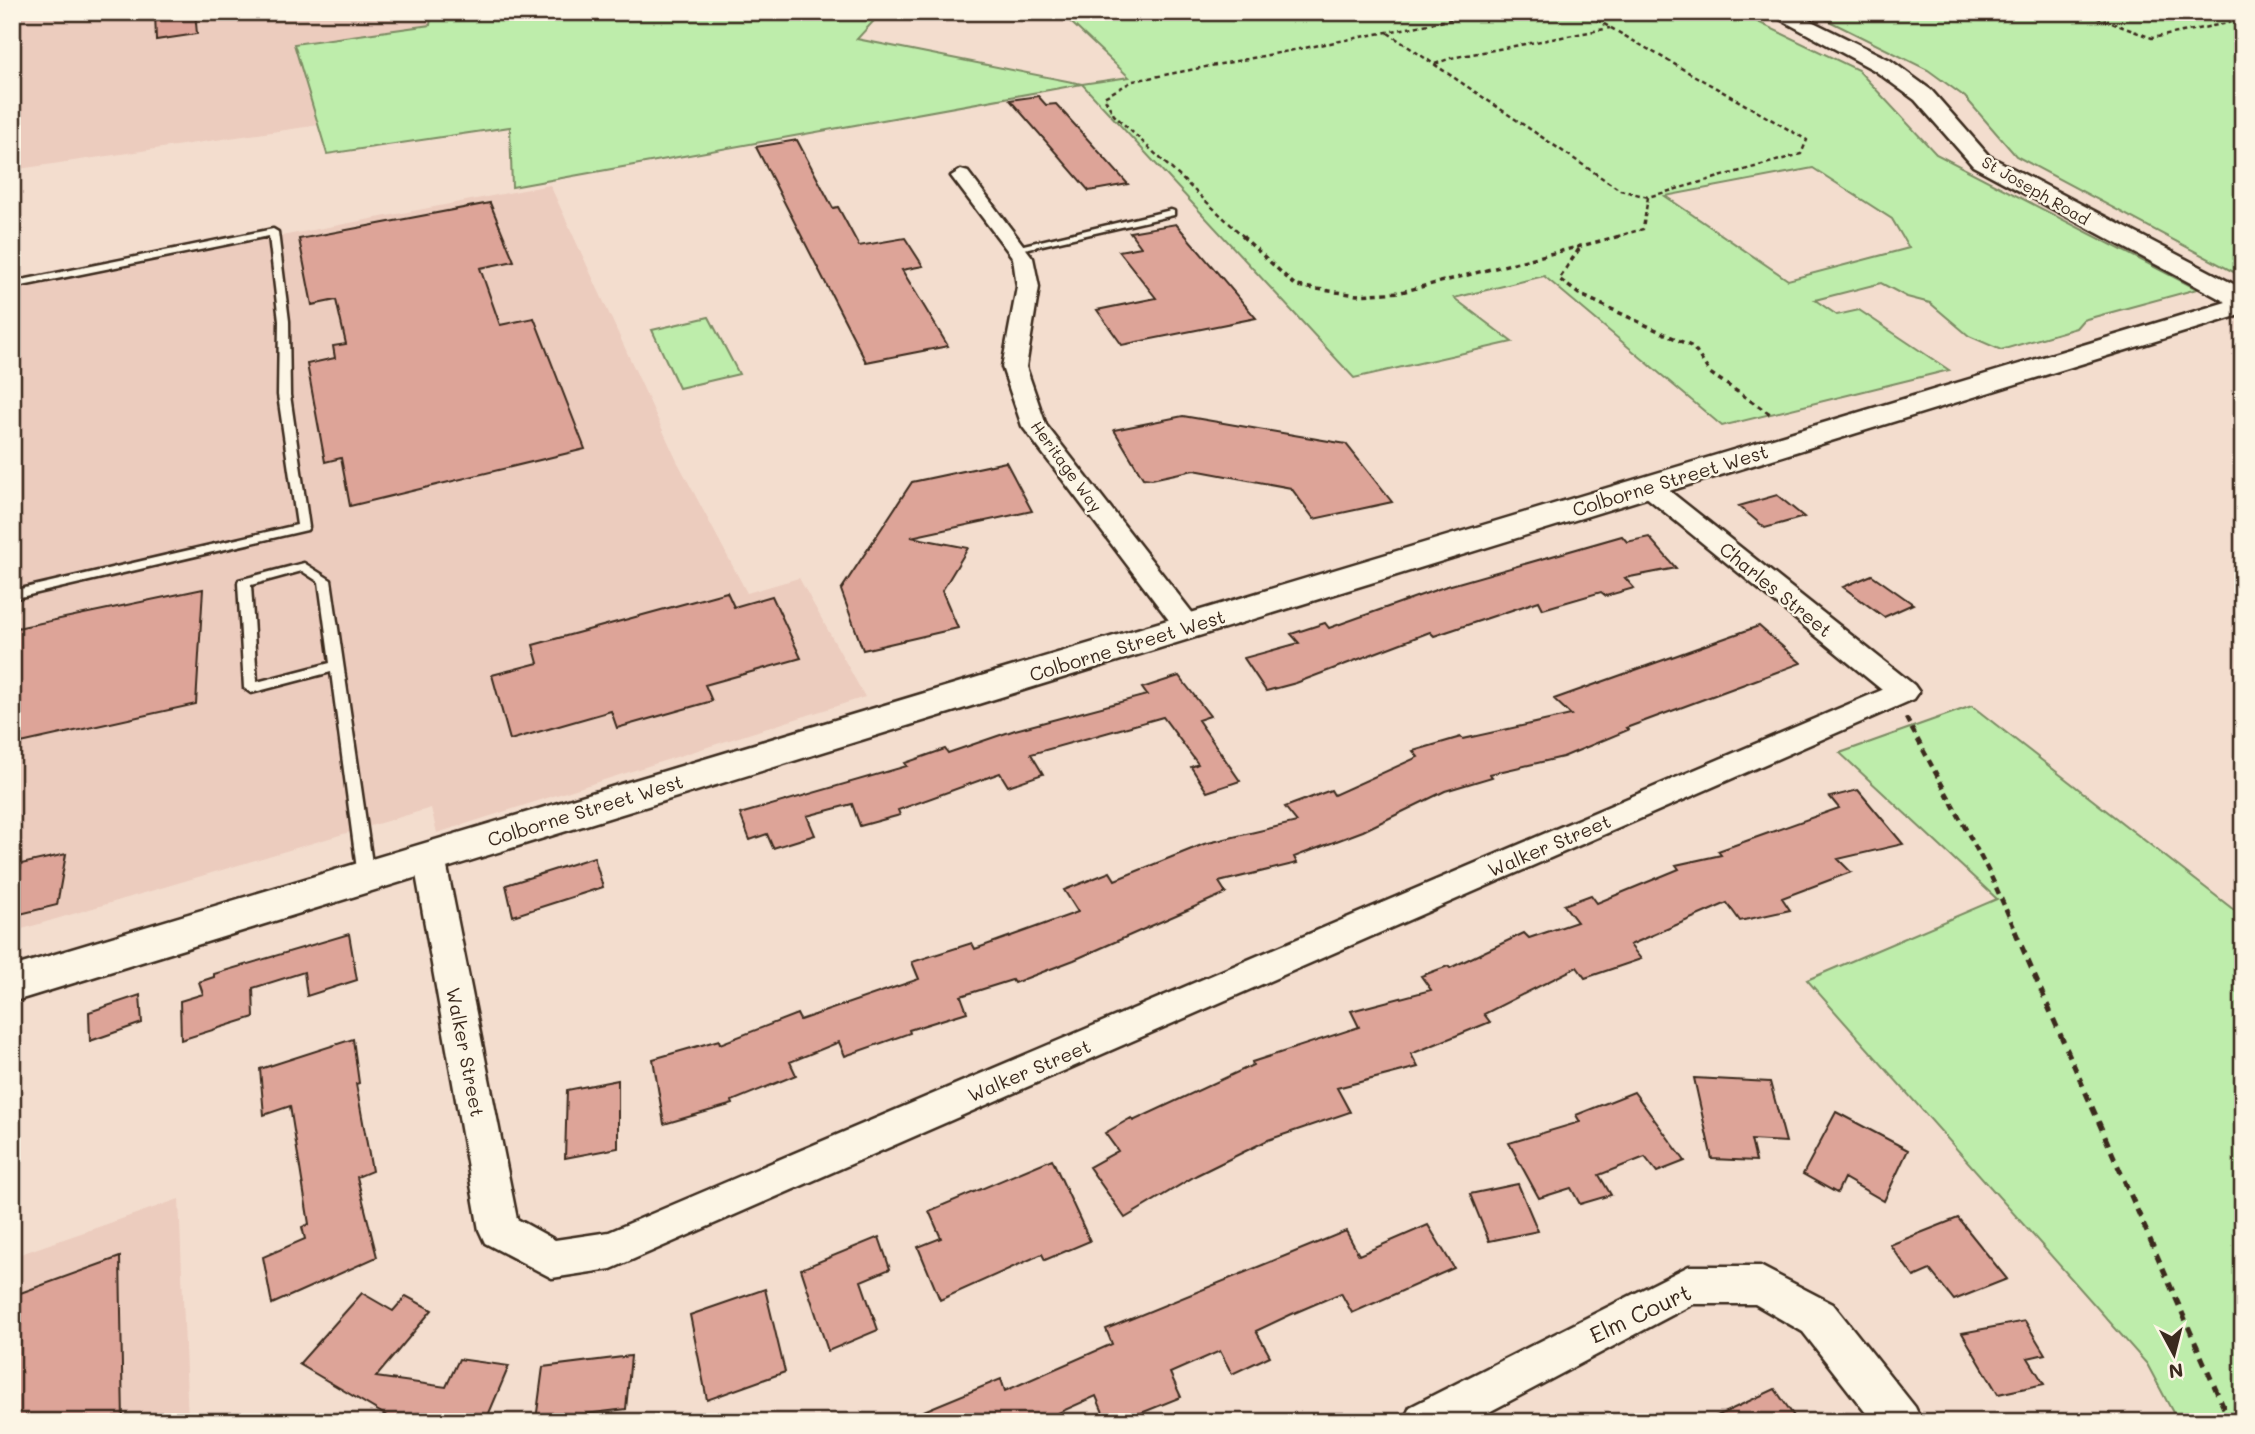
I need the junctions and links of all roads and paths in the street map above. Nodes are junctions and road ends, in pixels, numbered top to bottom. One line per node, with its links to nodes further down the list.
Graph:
1 (1491, 12): 7 (path)
2 (1777, 12): 15 (street, St Joseph Road)
3 (2082, 12): 5 (path)
4 (1590, 16): 6 (path)
5 (2243, 20)
6 (1611, 28): 8 (path); 10 (path)
7 (1387, 32): 8 (path); 13 (path)
8 (1434, 64): 10 (path)
9 (961, 176): 12 (street, Heritage Way)
10 (1648, 197): 13 (path)
11 (1171, 214): 12 (lane)
12 (1016, 248): 19 (street, Heritage Way)
13 (1579, 248): 16 (path)
14 (12, 285): 18 (lane)
15 (2243, 302): 17 (street, Colborne Street West)
16 (1770, 414)
17 (1648, 486): 19 (street, Colborne Street West); 21 (street, Charles Street)
18 (12, 595)
19 (1188, 626): 22 (street, Colborne Street West)
20 (337, 666): 20 (lane); 23 (lane)
21 (1899, 694): 22 (street, Walker Street); 27 (path)
22 (429, 858): 23 (street, Colborne Street West)
23 (366, 877): 24 (street, Colborne Street West)
24 (12, 985)
25 (1425, 1422): 26 (street, Elm Court)
26 (1899, 1422)
27 (2231, 1422)

